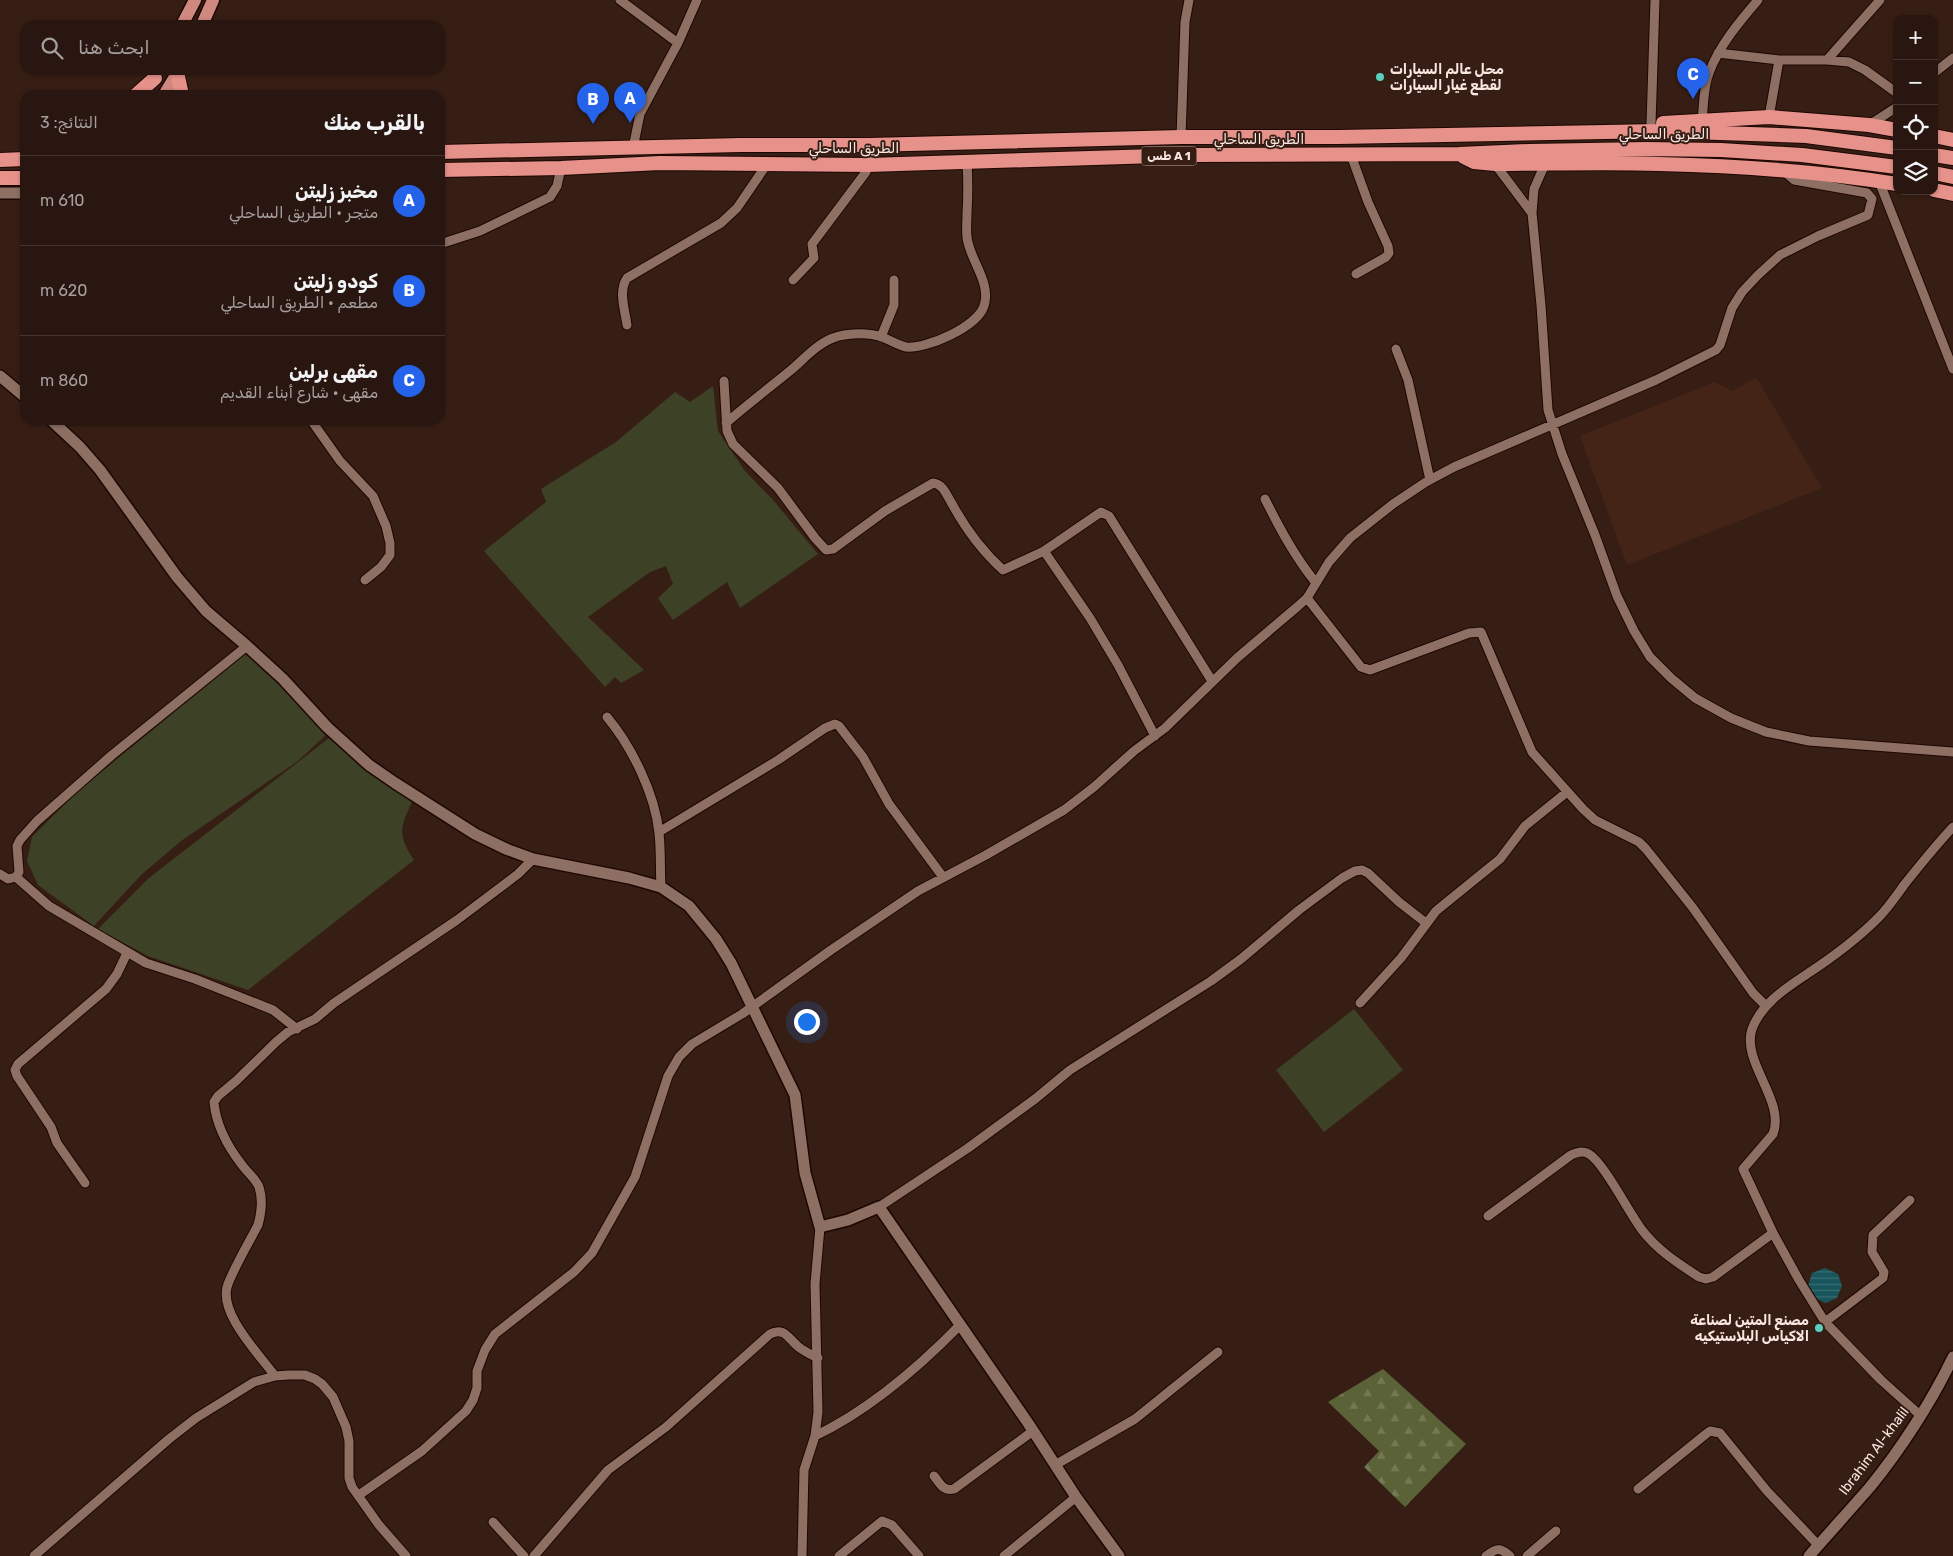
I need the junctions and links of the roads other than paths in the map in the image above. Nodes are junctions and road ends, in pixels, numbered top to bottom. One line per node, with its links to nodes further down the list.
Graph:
1 (195, 0): 9 (main road)
2 (213, 0): 10 (main road)
3 (620, 0): 11 (street)
4 (697, 0): 11 (street)
5 (1188, 0): 33 (street)
6 (1655, 0): 29 (street)
7 (1758, 0): 12 (street)
8 (1880, 0): 15 (street)
9 (185, 20)
10 (204, 20)
11 (678, 43): 39 (street)
12 (1718, 53): 14 (street); 28 (street)
13 (1953, 58): 16 (street)
14 (1779, 60): 15 (street); 27 (street)
15 (1827, 60): 25 (street)
16 (1938, 70)
17 (156, 75): 21 (highway)
18 (156, 75): 22 (main road)
19 (176, 75): 23 (main road)
20 (179, 75): 24 (highway)
21 (141, 90)
22 (149, 90)
23 (167, 90)
24 (181, 90)
25 (1893, 90)
26 (1893, 110): 30 (street)
27 (1769, 117): 28 (highway); 30 (highway)
28 (1702, 120): 29 (highway)
29 (1651, 124): 32 (highway)
30 (1869, 125): 31 (highway)
31 (1893, 129)
32 (1625, 131): 33 (highway, الطريق الساحلي / طس A 1); 38 (highway, الطريق الساحلي / طس A 1)
33 (1181, 137): 37 (highway, الطريق الساحلي / طس A 1)
34 (1938, 137): 35 (highway)
35 (1953, 140)
36 (740, 145): 37 (highway, الطريق الساحلي / طس A 1); 39 (highway, الطريق الساحلي / طس A 1); 48 (highway)
37 (869, 145): 52 (street)
38 (1893, 147)
39 (633, 148): 40 (highway, الطريق الساحلي / طس A 1)
40 (445, 152)
41 (1459, 154): 42 (highway, الطريق الساحلي / طس A 1); 50 (highway); 53 (highway, الطريق الساحلي / طس A 1)
42 (1351, 155): 47 (highway, الطريق الساحلي / طس A 1); 69 (street)
43 (1938, 156): 44 (highway)
44 (1953, 158)
45 (20, 159): 46 (highway)
46 (0, 160)
47 (967, 161): 52 (highway, الطريق الساحلي / طس A 1); 73 (street)
48 (739, 163): 49 (highway, الطريق الساحلي / طس A 1); 54 (highway, الطريق الساحلي / طس A 1)
49 (767, 164): 52 (highway, الطريق الساحلي / طس A 1); 72 (street)
50 (1495, 164): 51 (highway); 67 (street)
51 (1545, 164): 56 (highway); 67 (street)
52 (868, 165): 70 (street)
53 (1893, 166)
54 (561, 168): 55 (highway, الطريق الساحلي / طس A 1); 68 (street)
55 (445, 170)
56 (1784, 171): 61 (highway); 80 (street)
57 (1938, 175): 58 (highway)
58 (1953, 177)
59 (0, 178): 60 (highway)
60 (20, 178)
61 (1880, 181): 62 (highway); 75 (street)
62 (1893, 183)
63 (1938, 191): 66 (highway)
64 (20, 193): 65 (street)
65 (0, 194)
66 (1953, 194)
67 (1532, 213): 80 (street)
68 (445, 242)
69 (1356, 274)
70 (793, 280)
71 (894, 280): 73 (street)
72 (627, 325)
73 (881, 336): 79 (street)
74 (1396, 349): 83 (street)
75 (1953, 369)
76 (0, 376): 78 (street)
77 (724, 381): 79 (street)
78 (20, 393)
79 (726, 423): 85 (street)
80 (1552, 424): 83 (street); 93 (street)
81 (57, 425): 89 (street)
82 (315, 425): 86 (street)
83 (1430, 480): 87 (street)
84 (1265, 500): 87 (street)
85 (1044, 550): 90 (street); 92 (street)
86 (365, 580)
87 (1316, 583): 88 (street)
88 (1307, 598): 90 (street); 94 (street)
89 (247, 646): 97 (street); 99 (street)
90 (1212, 681): 92 (street)
91 (607, 717): 95 (street)
92 (1155, 736): 100 (street)
93 (1953, 752)
94 (1567, 792): 102 (street); 105 (street)
95 (659, 832): 100 (street); 101 (street)
96 (1951, 833): 105 (street)
97 (533, 859): 101 (street); 107 (street)
98 (0, 874): 99 (street)
99 (16, 877): 103 (street)
100 (943, 877): 106 (street)
101 (661, 888): 106 (street)
102 (1426, 923): 104 (street); 110 (street)
103 (127, 952): 107 (street); 108 (street)
104 (1360, 1003)
105 (1765, 1005): 113 (street)
106 (752, 1006): 112 (street); 126 (street)
107 (297, 1029): 119 (street)
108 (85, 1183)
109 (1910, 1200): 114 (street)
110 (879, 1206): 112 (street); 115 (street)
111 (1488, 1216): 113 (street)
112 (820, 1227): 117 (street)
113 (1773, 1233): 114 (street)
114 (1825, 1322): 120 (street)
115 (960, 1325): 121 (street); 122 (street)
116 (1218, 1352): 123 (street)
117 (818, 1358): 122 (street); 134 (street)
118 (1952, 1360): 120 (street, Ibrahim Al-khalil)
119 (275, 1376): 126 (street); 131 (street)
120 (1920, 1416): 130 (street, Ibrahim Al-khalil)
121 (1033, 1431): 123 (street); 124 (street)
122 (815, 1436): 135 (street)
123 (1055, 1465): 127 (street)
124 (934, 1476)
125 (1638, 1489): 130 (street)
126 (359, 1495): 132 (street)
127 (1076, 1497): 138 (street); 139 (street)
128 (493, 1522): 133 (street)
129 (1556, 1531): 142 (street)
130 (1818, 1545): 143 (street, Ibrahim Al-khalil)
131 (34, 1556)
132 (406, 1556)
133 (524, 1556)
134 (534, 1556)
135 (802, 1556)
136 (839, 1556): 137 (street)
137 (920, 1556)
138 (1004, 1556)
139 (1118, 1556)
140 (1486, 1556): 141 (street)
141 (1510, 1556)
142 (1526, 1556)
143 (1809, 1556)

